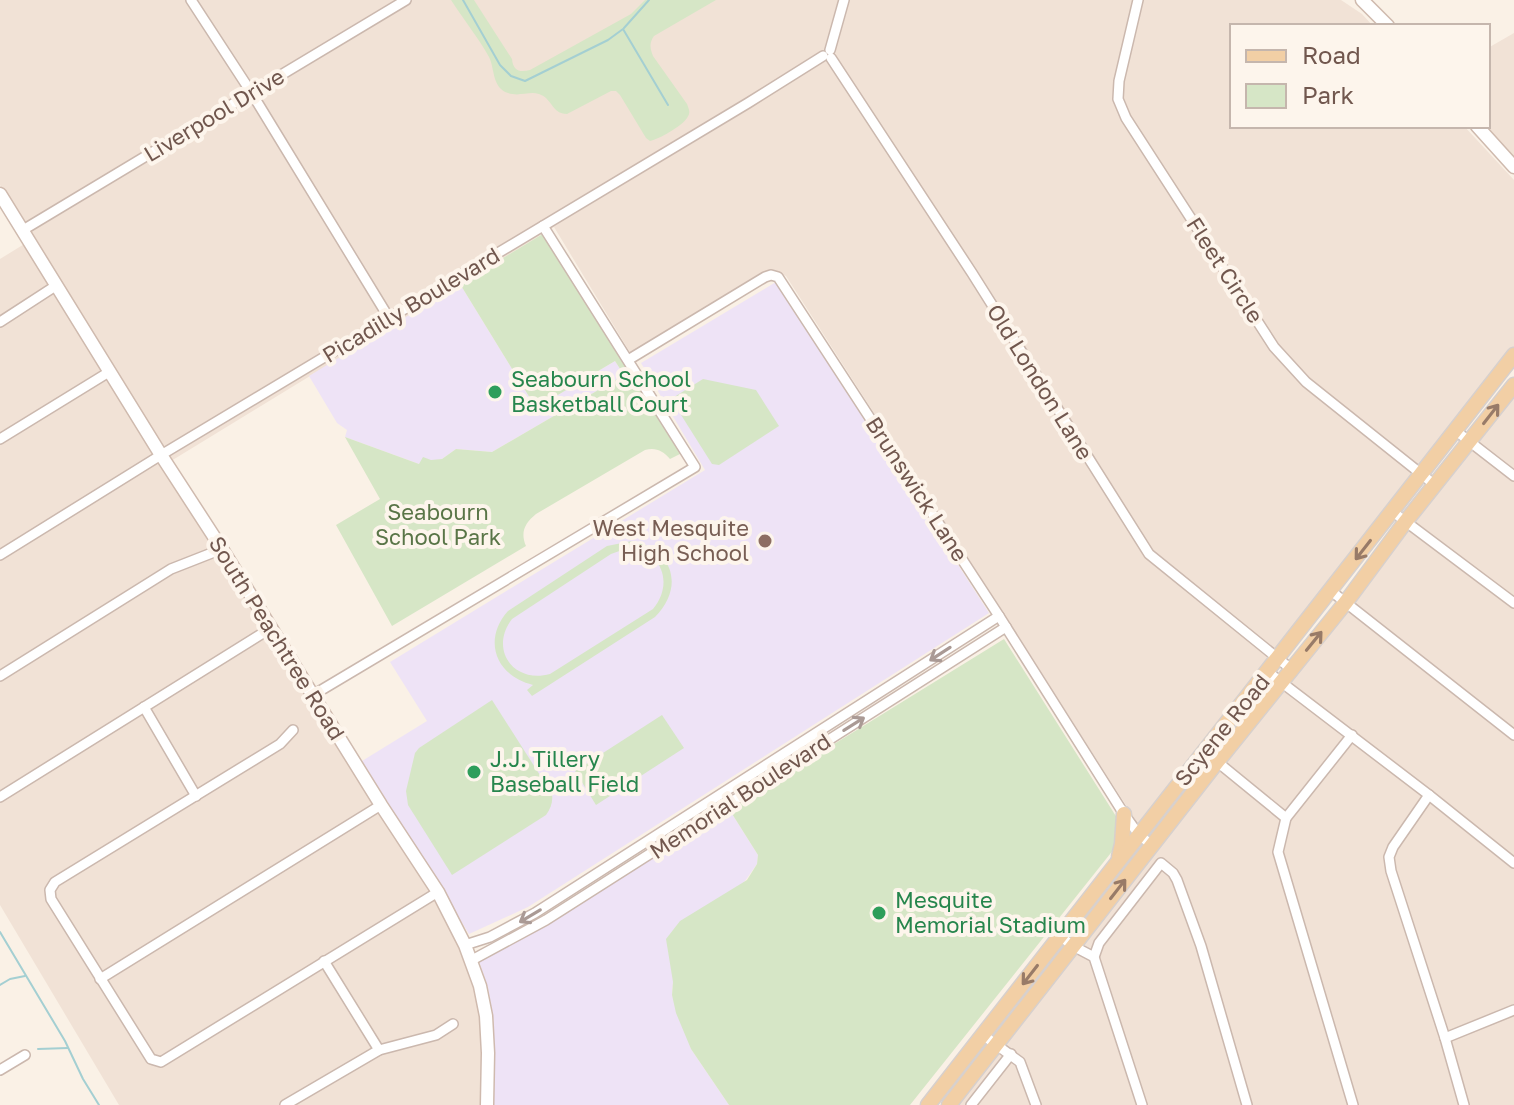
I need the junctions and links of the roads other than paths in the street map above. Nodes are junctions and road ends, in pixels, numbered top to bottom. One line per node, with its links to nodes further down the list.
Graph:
1 (191, 0): 8 (street)
2 (406, 0): 8 (street, Liverpool Drive)
3 (844, 0): 7 (street)
4 (1138, 0): 25 (street, Fleet Circle)
5 (1362, 0): 6 (main road)
6 (1386, 24)
7 (828, 55): 12 (street, Picadilly Boulevard); 38 (street, Old London Lane)
8 (251, 92): 13 (street, Liverpool Drive); 15 (street)
9 (1479, 128): 10 (main road)
10 (1514, 167)
11 (0, 194): 13 (main road, South Peachtree Road)
12 (543, 226): 15 (street, Picadilly Boulevard); 18 (street)
13 (23, 230): 14 (main road, South Peachtree Road)
14 (57, 285): 16 (street); 19 (main road, South Peachtree Road)
15 (389, 318): 24 (street, Picadilly Boulevard)
16 (0, 322)
17 (1514, 355): 21 (main road, Scyene Road)
18 (628, 360): 35 (street, Brunswick Lane); 43 (street)
19 (109, 372): 22 (street); 24 (main road, South Peachtree Road)
20 (1514, 385): 23 (main road, Scyene Road, one-way to 20)
21 (1456, 431): 23 (street); 25 (main road, Scyene Road)
22 (0, 439)
23 (1469, 441): 26 (street); 27 (main road, Scyene Road)
24 (161, 455): 30 (main road, South Peachtree Road); 31 (street, Picadilly Boulevard)
25 (1422, 474): 27 (street, Fleet Circle); 28 (main road, Scyene Road)
26 (1514, 476)
27 (1435, 485): 29 (main road, Scyene Road)
28 (1393, 512): 29 (street); 32 (main road, Scyene Road, one-way to 32)
29 (1406, 521): 33 (main road, Scyene Road); 34 (street)
30 (222, 549): 37 (main road, South Peachtree Road); 41 (street)
31 (0, 555)
32 (1331, 591): 33 (street); 38 (main road, Scyene Road)
33 (1346, 602): 39 (main road, Scyene Road, one-way to 33); 47 (street)
34 (1514, 603)
35 (999, 616): 36 (street, Brunswick Lane); 62 (street, Memorial Boulevard, one-way to 62)
36 (1006, 627): 54 (street, Brunswick Lane); 65 (street, Memorial Boulevard, one-way to 36)
37 (271, 628): 43 (main road, South Peachtree Road); 44 (street)
38 (1278, 659): 39 (street, Old London Lane); 40 (main road, Scyene Road)
39 (1291, 669): 42 (main road, Scyene Road)
40 (1268, 672): 42 (street); 48 (main road, Scyene Road)
41 (0, 676)
42 (1281, 681): 46 (street); 49 (main road, Scyene Road)
43 (313, 695): 53 (main road, South Peachtree Road)
44 (144, 707): 51 (street); 52 (street)
45 (293, 730): 51 (street)
46 (1352, 735): 50 (street); 55 (street)
47 (1514, 735)
48 (1204, 751): 49 (street); 56 (main road, Scyene Road)
49 (1217, 762): 55 (street); 57 (main road, Scyene Road)
50 (1429, 795): 59 (street); 71 (street)
51 (196, 796): 67 (street)
52 (0, 797)
53 (381, 805): 60 (main road, South Peachtree Road); 67 (street)
54 (1124, 814): 56 (street, Brunswick Lane); 58 (main road)
55 (1286, 818): 85 (street)
56 (1139, 835): 57 (street, Brunswick Lane); 58 (main road, Scyene Road)
57 (1152, 845): 63 (main road, Scyene Road, one-way to 57)
58 (1117, 862): 61 (main road, Scyene Road)
59 (1514, 863)
60 (438, 892): 62 (main road, South Peachtree Road); 66 (street)
61 (1060, 936): 63 (street); 70 (main road, Scyene Road, one-way to 70)
62 (465, 945): 65 (main road, South Peachtree Road)
63 (1073, 946): 64 (street); 72 (main road, Scyene Road)
64 (1094, 957): 83 (street); 84 (street)
65 (472, 960): 78 (main road, South Peachtree Road)
66 (324, 961): 67 (street); 73 (street)
67 (100, 979)
68 (1514, 1010): 71 (street)
69 (453, 1024): 73 (street)
70 (983, 1035): 72 (street); 79 (main road, Scyene Road)
71 (1445, 1038): 86 (street)
72 (997, 1044): 74 (street); 80 (main road, Scyene Road)
73 (379, 1050): 77 (street)
74 (1011, 1054): 81 (street); 82 (street)
75 (25, 1055): 76 (street)
76 (0, 1070)
77 (285, 1105)
78 (487, 1105)
79 (928, 1105)
80 (949, 1105)
81 (971, 1105)
82 (1036, 1105)
83 (1142, 1105)
84 (1247, 1105)
85 (1353, 1105)
86 (1464, 1105)

